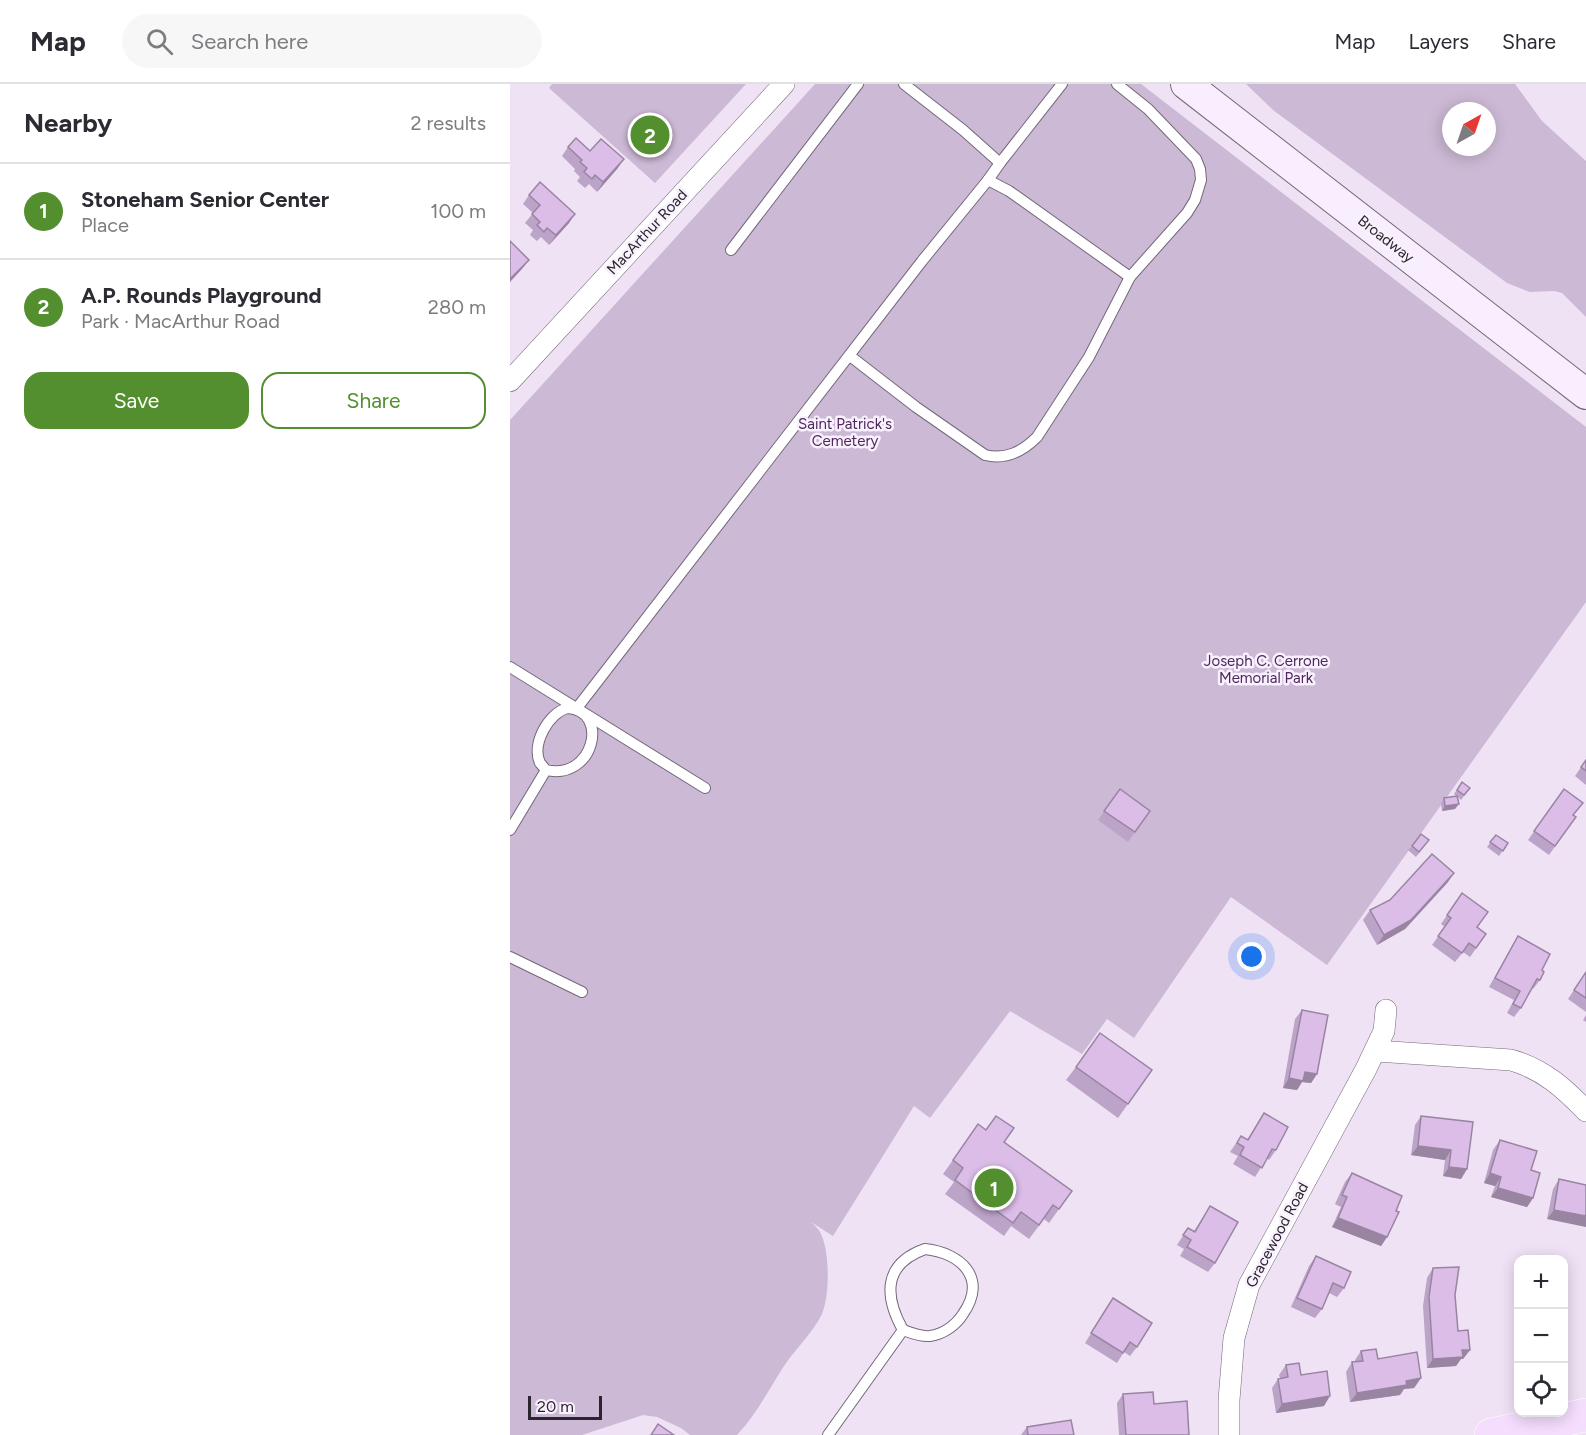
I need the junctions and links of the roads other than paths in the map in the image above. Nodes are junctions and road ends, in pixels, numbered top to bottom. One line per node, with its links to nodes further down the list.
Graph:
1 (784, 84): 12 (street, MacArthur Road)
2 (858, 84): 9 (lane)
3 (904, 84): 7 (lane)
4 (1062, 84): 7 (lane)
5 (1117, 84): 10 (lane)
6 (1186, 84): 13 (main road, Broadway)
7 (1000, 163): 8 (lane)
8 (988, 180): 10 (lane); 11 (lane)
9 (731, 250)
10 (1130, 277): 11 (lane)
11 (850, 356): 15 (lane)
12 (510, 381)
13 (1586, 394)
14 (510, 667): 15 (lane)
15 (577, 708): 16 (lane); 16 (lane); 17 (lane)
16 (546, 770): 18 (lane)
17 (705, 788)
18 (510, 830)
19 (510, 957): 20 (lane)
20 (582, 992)
21 (1386, 1010): 22 (street, Gracewood Road)
22 (1376, 1051): 23 (street); 27 (street, Gracewood Road)
23 (1586, 1111)
24 (903, 1330): 24 (lane); 26 (lane)
25 (1586, 1415): 28 (main road)
26 (828, 1435)
27 (1229, 1435)
28 (1491, 1435)

